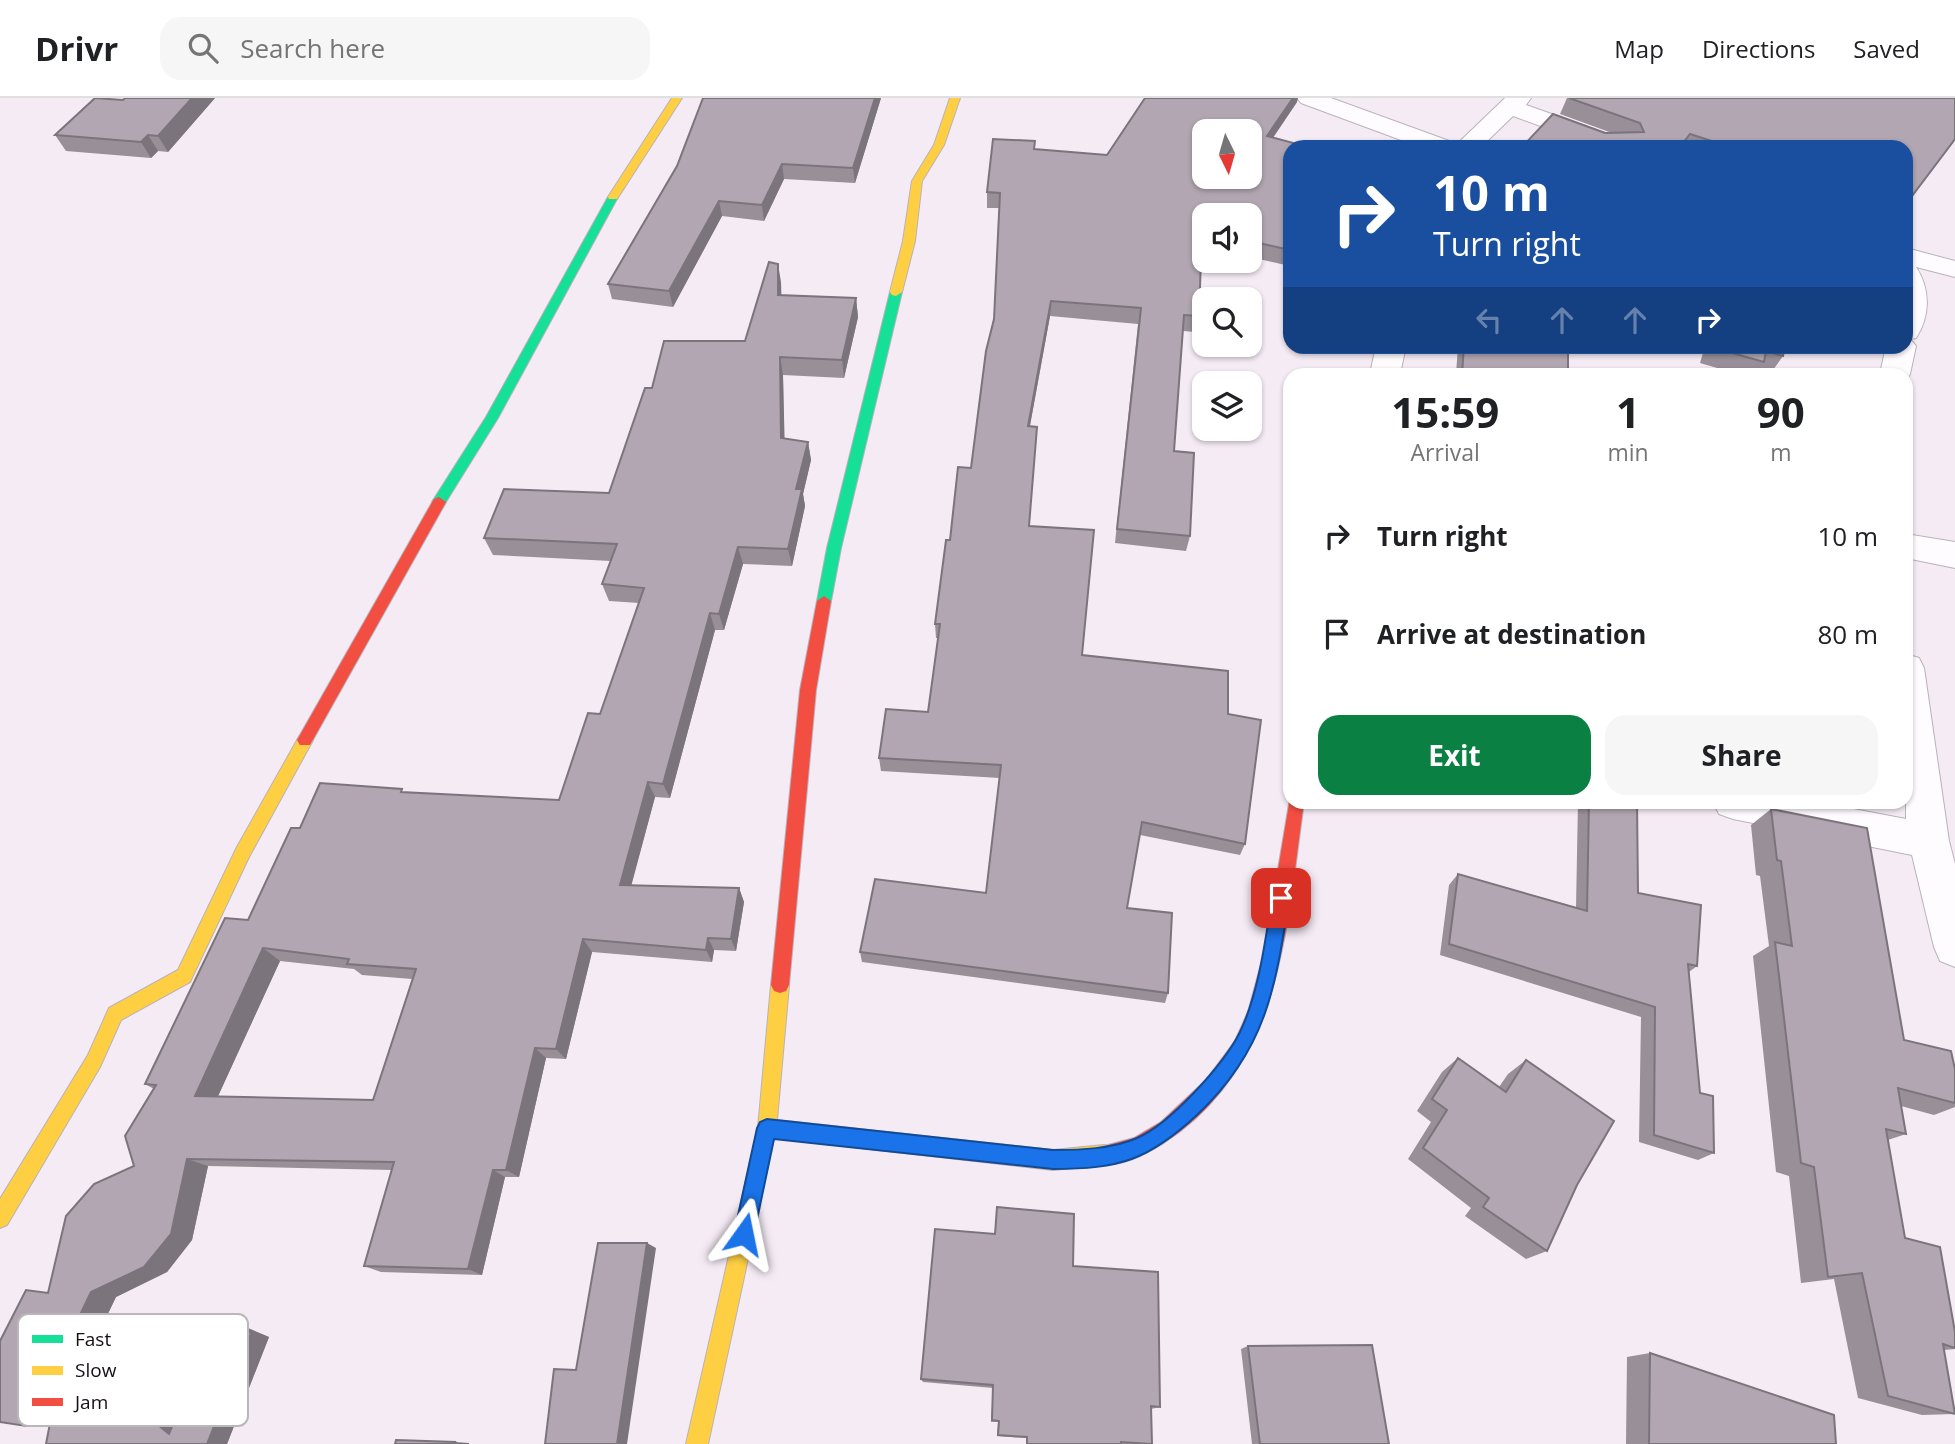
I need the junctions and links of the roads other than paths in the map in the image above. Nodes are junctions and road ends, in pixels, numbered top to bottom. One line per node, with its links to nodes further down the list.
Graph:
1 (677, 98): 20 (street)
2 (955, 98): 19 (street)
3 (1309, 98): 5 (street)
4 (1514, 102): 6 (street); 7 (street)
5 (1424, 140)
6 (1474, 140)
7 (1605, 140)
8 (1913, 258): 9 (street)
9 (1955, 269)
10 (1913, 285): 11 (street)
11 (1913, 304)
12 (1913, 547): 13 (street)
13 (1955, 555)
14 (1913, 721): 17 (street)
15 (1295, 809): 19 (street)
16 (1768, 809): 17 (street)
17 (1929, 841): 18 (street)
18 (1955, 947)
19 (767, 1128): 21 (street)
20 (0, 1218)
21 (697, 1444)

